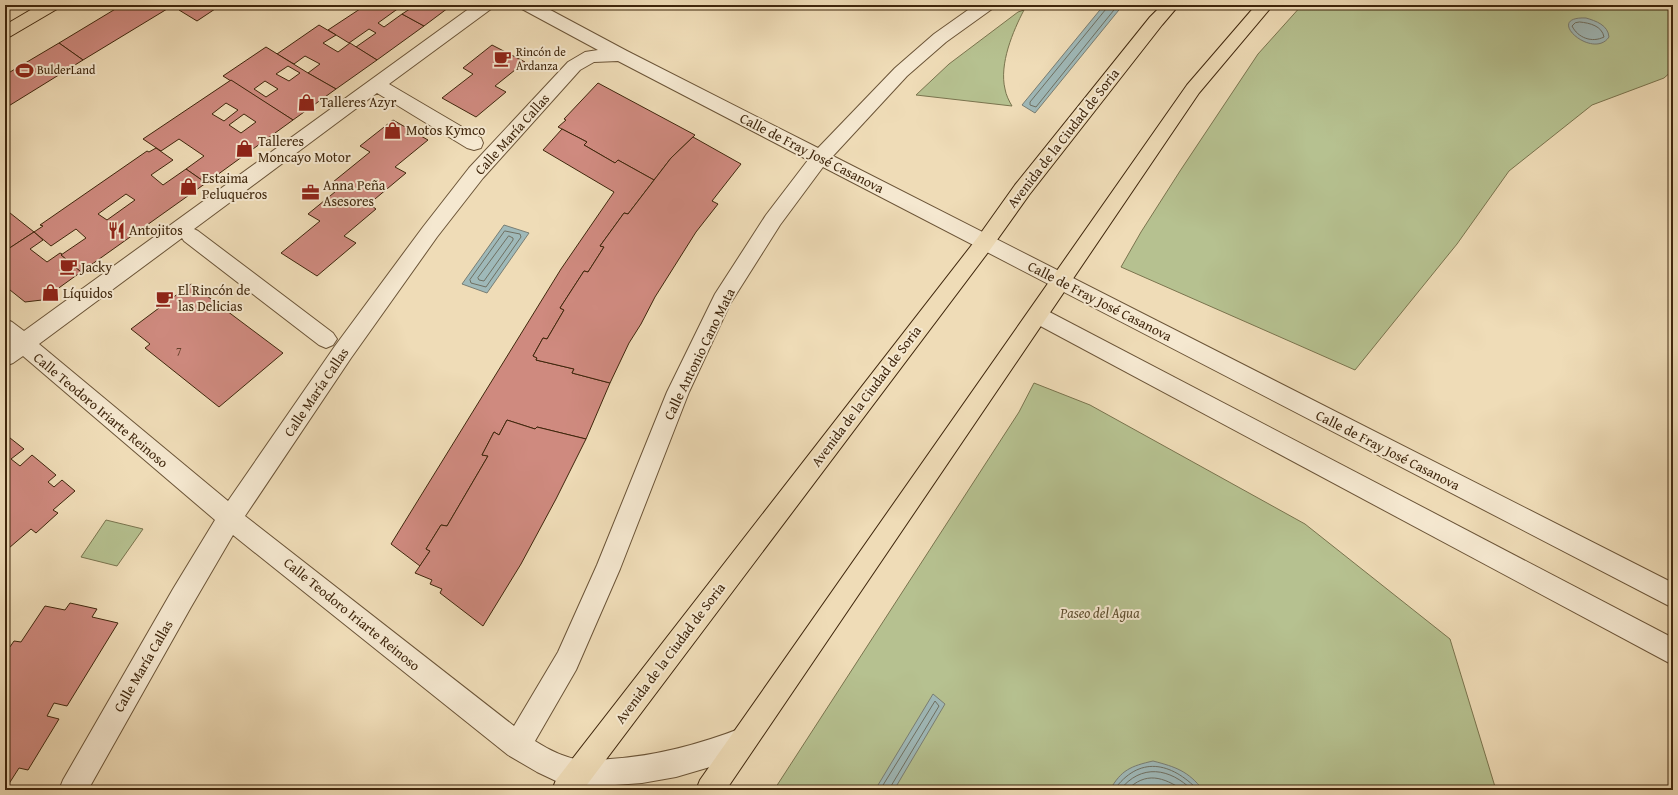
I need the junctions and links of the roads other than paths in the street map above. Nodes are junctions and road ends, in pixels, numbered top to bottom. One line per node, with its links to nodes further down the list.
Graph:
1 (51, 5): 7 (main road)
2 (485, 5): 9 (street)
3 (528, 5): 8 (street, Calle de Fray José Casanova)
4 (986, 5): 11 (street, Calle Antonio Cano Mata)
5 (1171, 5): 13 (main road, Avenida de la Ciudad de Soria)
6 (1265, 5): 14 (main road)
7 (5, 32)
8 (621, 55): 11 (street, Calle de Fray José Casanova); 20 (street, Calle María Callas)
9 (376, 85): 10 (street); 18 (street)
10 (474, 143)
11 (820, 158): 13 (street, Calle de Fray José Casanova); 24 (street, Calle Antonio Cano Mata)
12 (191, 236): 17 (street)
13 (984, 242): 14 (street, Calle de Fray José Casanova); 25 (main road, Avenida de la Ciudad de Soria)
14 (1061, 281): 15 (main road); 21 (street, Calle de Fray José Casanova)
15 (1038, 315): 22 (street); 23 (main road)
16 (5, 328): 18 (street, Calle Teodoro Iriarte Reinoso)
17 (326, 339)
18 (22, 344): 19 (street); 20 (street, Calle Teodoro Iriarte Reinoso)
19 (5, 357)
20 (230, 518): 24 (street, Calle Teodoro Iriarte Reinoso); 26 (street, Calle María Callas)
21 (1673, 596)
22 (1673, 652)
23 (744, 740): 25 (street, Calle Teodoro Iriarte Reinoso); 27 (main road)
24 (517, 746): 25 (street, Calle Teodoro Iriarte Reinoso)
25 (572, 782)
26 (73, 790)
27 (710, 790)

